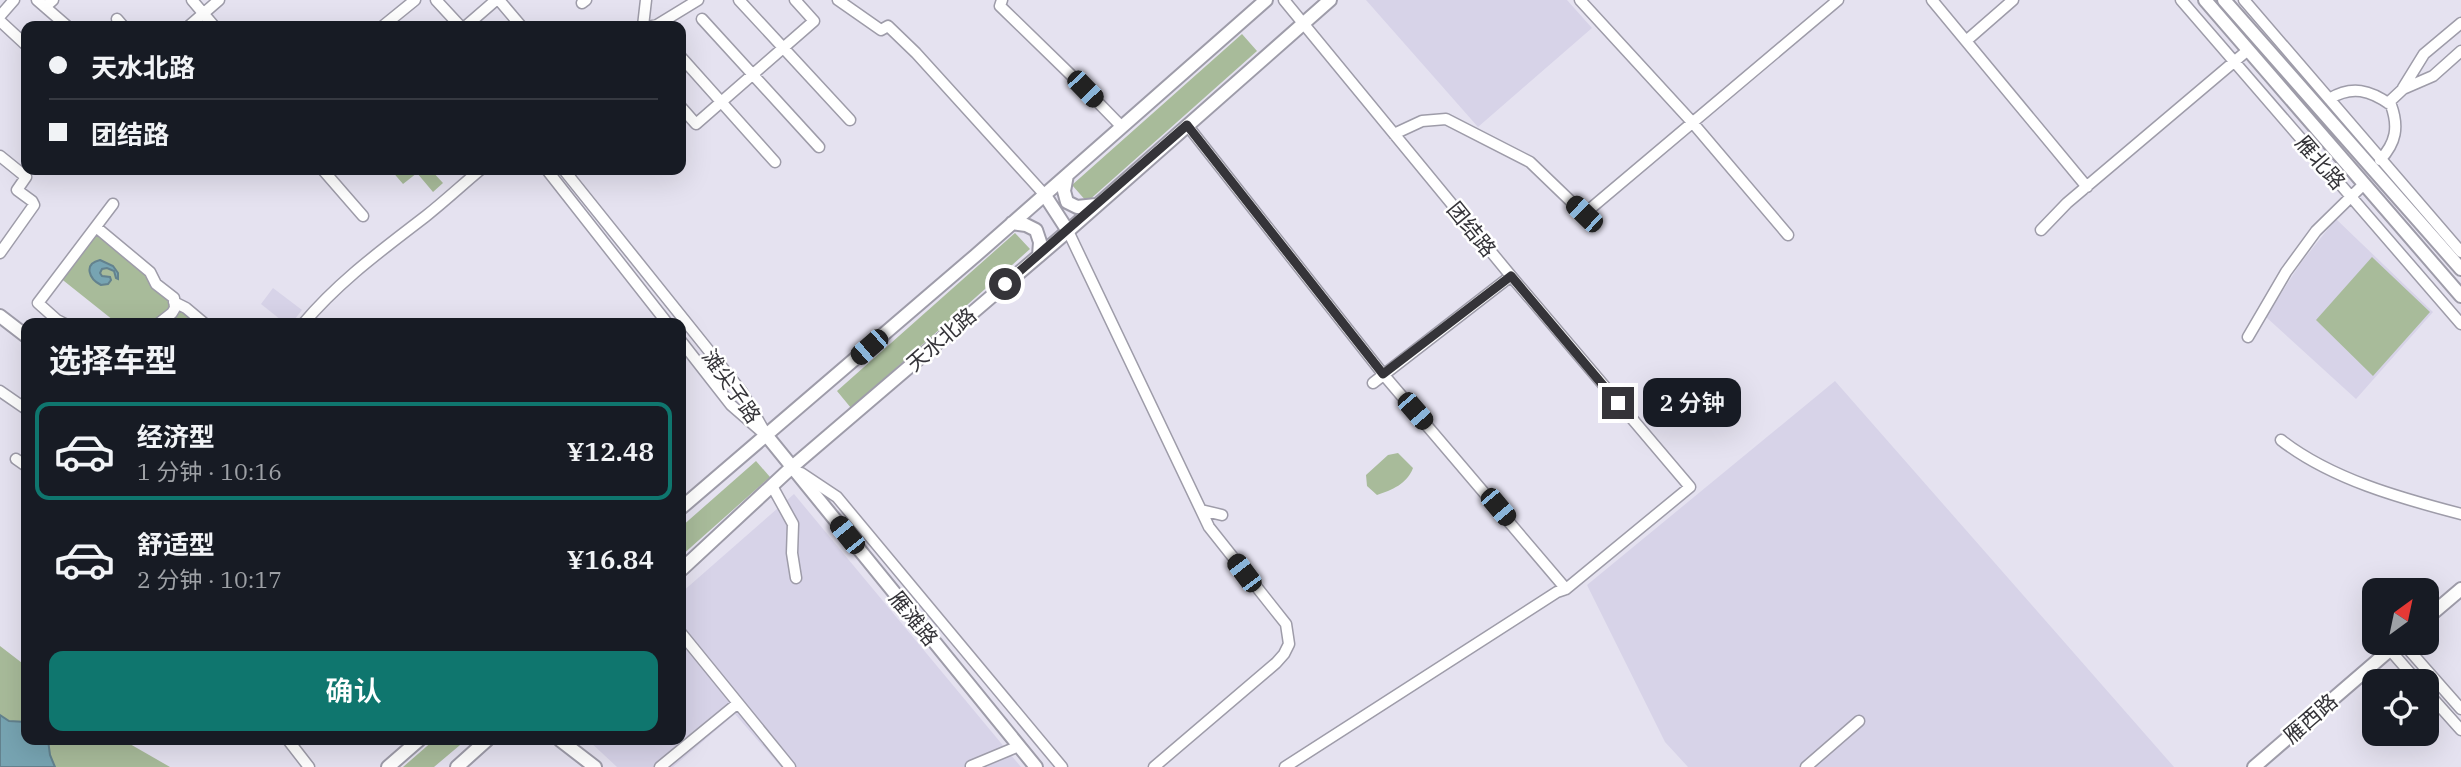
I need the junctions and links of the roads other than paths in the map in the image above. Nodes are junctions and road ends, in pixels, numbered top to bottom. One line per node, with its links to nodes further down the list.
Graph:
1 (14, 0): 26 (street)
2 (192, 0): 25 (street)
3 (219, 0): 25 (street)
4 (415, 0): 31 (street)
5 (436, 0): 32 (street)
6 (497, 0): 33 (street); 34 (street)
7 (646, 0): 35 (street)
8 (698, 0): 36 (street)
9 (739, 0): 41 (street)
10 (794, 0): 41 (street)
11 (838, 0): 72 (street)
12 (1002, 0): 47 (street)
13 (1266, 0): 57 (main road, 天水北路)
14 (1284, 0): 37 (street, 团结路)
15 (1330, 0): 37 (main road, 天水北路)
16 (1580, 0): 55 (street)
17 (1838, 0): 55 (street)
18 (1932, 0): 40 (street)
19 (2013, 0): 40 (street)
20 (2181, 0): 44 (street, 雁北路)
21 (2205, 0): 42 (main road, 雁北路)
22 (2224, 0): 85 (main road, 雁北路)
23 (2244, 0): 50 (street)
24 (45, 2): 28 (street)
25 (203, 13): 29 (street); 30 (street)
26 (0, 19): 39 (street)
27 (702, 19): 46 (street)
28 (62, 21)
29 (194, 21)
30 (210, 21)
31 (389, 21)
32 (455, 21)
33 (472, 21)
34 (516, 21)
35 (644, 21)
36 (664, 21)
37 (1304, 23): 56 (main road, 天水北路); 58 (street, 团结路)
38 (2461, 23): 49 (street)
39 (21, 40)
40 (1966, 41): 71 (street)
41 (783, 48): 46 (street); 54 (street)
42 (2248, 50): 44 (street); 70 (main road, 雁北路)
43 (2461, 51): 49 (street)
44 (2234, 61): 71 (street); 73 (street, 雁北路)
45 (686, 63): 51 (street)
46 (752, 75): 51 (street); 59 (street)
47 (1070, 75)
48 (1085, 89): 57 (street)
49 (2403, 89): 52 (street)
50 (2329, 99): 52 (street); 61 (street)
51 (721, 102): 53 (street); 62 (street)
52 (2388, 103): 61 (street)
53 (686, 113)
54 (850, 120)
55 (1692, 122): 58 (street); 81 (street)
56 (1187, 125): 75 (main road, 天水北路); 101 (street)
57 (1122, 127): 69 (main road, 天水北路)
58 (1394, 134): 86 (street, 团结路)
59 (819, 147)
60 (0, 156): 63 (street)
61 (2380, 160): 82 (street)
62 (775, 162)
63 (21, 173)
64 (24, 175): 83 (street)
65 (331, 175): 76 (street)
66 (474, 175): 93 (street)
67 (551, 175): 94 (street)
68 (568, 175): 95 (street, 滩尖子路)
69 (1067, 175): 72 (main road, 天水北路); 75 (main road)
70 (2364, 184): 73 (street); 87 (main road, 雁北路)
71 (2087, 187): 79 (street)
72 (1044, 194): 77 (main road, 天水北路); 80 (main road)
73 (2351, 196): 97 (street, 雁北路); 99 (street)
74 (113, 204): 78 (street)
75 (1096, 205): 80 (main road, 天水北路)
76 (363, 216)
77 (1012, 223): 84 (main road); 105 (main road, 天水北路)
78 (96, 227): 88 (street); 90 (street)
79 (2041, 230)
80 (1068, 231): 84 (main road, 天水北路); 112 (street)
81 (1788, 235)
82 (2460, 248)
83 (0, 253)
84 (1039, 256): 109 (main road, 天水北路)
85 (2461, 269)
86 (1511, 276): 101 (street); 117 (street, 团结路)
87 (2461, 296)
88 (174, 302): 91 (street); 92 (street)
89 (0, 316): 98 (main road)
90 (55, 318)
91 (166, 318)
92 (198, 318)
93 (308, 318)
94 (663, 318)
95 (682, 318)
96 (686, 323): 105 (street, 滩尖子路)
97 (2461, 324)
98 (21, 332)
99 (2248, 337)
100 (686, 347): 105 (street, 滩尖子路)
101 (1383, 374): 102 (street); 117 (street)
102 (1373, 383)
103 (0, 391): 104 (street)
104 (21, 406)
105 (767, 436): 109 (main road, 雁滩路); 111 (main road, 天水北路)
106 (2281, 440): 113 (street)
107 (16, 459): 108 (street)
108 (21, 462)
109 (793, 467): 110 (main road, 天水北路); 132 (main road, 雁滩路); 141 (street)
110 (772, 486): 115 (main road, 天水北路); 116 (street)
111 (686, 505)
112 (1201, 510): 114 (street); 142 (street)
113 (2461, 514)
114 (1222, 515)
115 (686, 565)
116 (796, 578)
117 (1566, 589): 143 (street)
118 (2461, 589): 119 (main road)
119 (2440, 607)
120 (686, 639): 123 (street)
121 (2385, 655): 145 (main road, 雁西路)
122 (2407, 655): 125 (street)
123 (738, 703): 138 (street); 139 (street)
124 (2439, 705): 127 (street)
125 (2461, 709)
126 (1859, 721): 144 (street)
127 (2461, 730)
128 (292, 745): 134 (street)
129 (413, 745): 135 (main road)
130 (481, 745): 136 (main road)
131 (566, 745): 137 (main road)
132 (1019, 746): 133 (street); 140 (main road, 雁滩路)
133 (971, 766)
134 (309, 767)
135 (388, 767)
136 (457, 767)
137 (595, 767)
138 (660, 767)
139 (790, 767)
140 (1036, 767)
141 (1062, 767)
142 (1154, 767)
143 (1285, 767)
144 (1806, 767)
145 (2254, 767)

